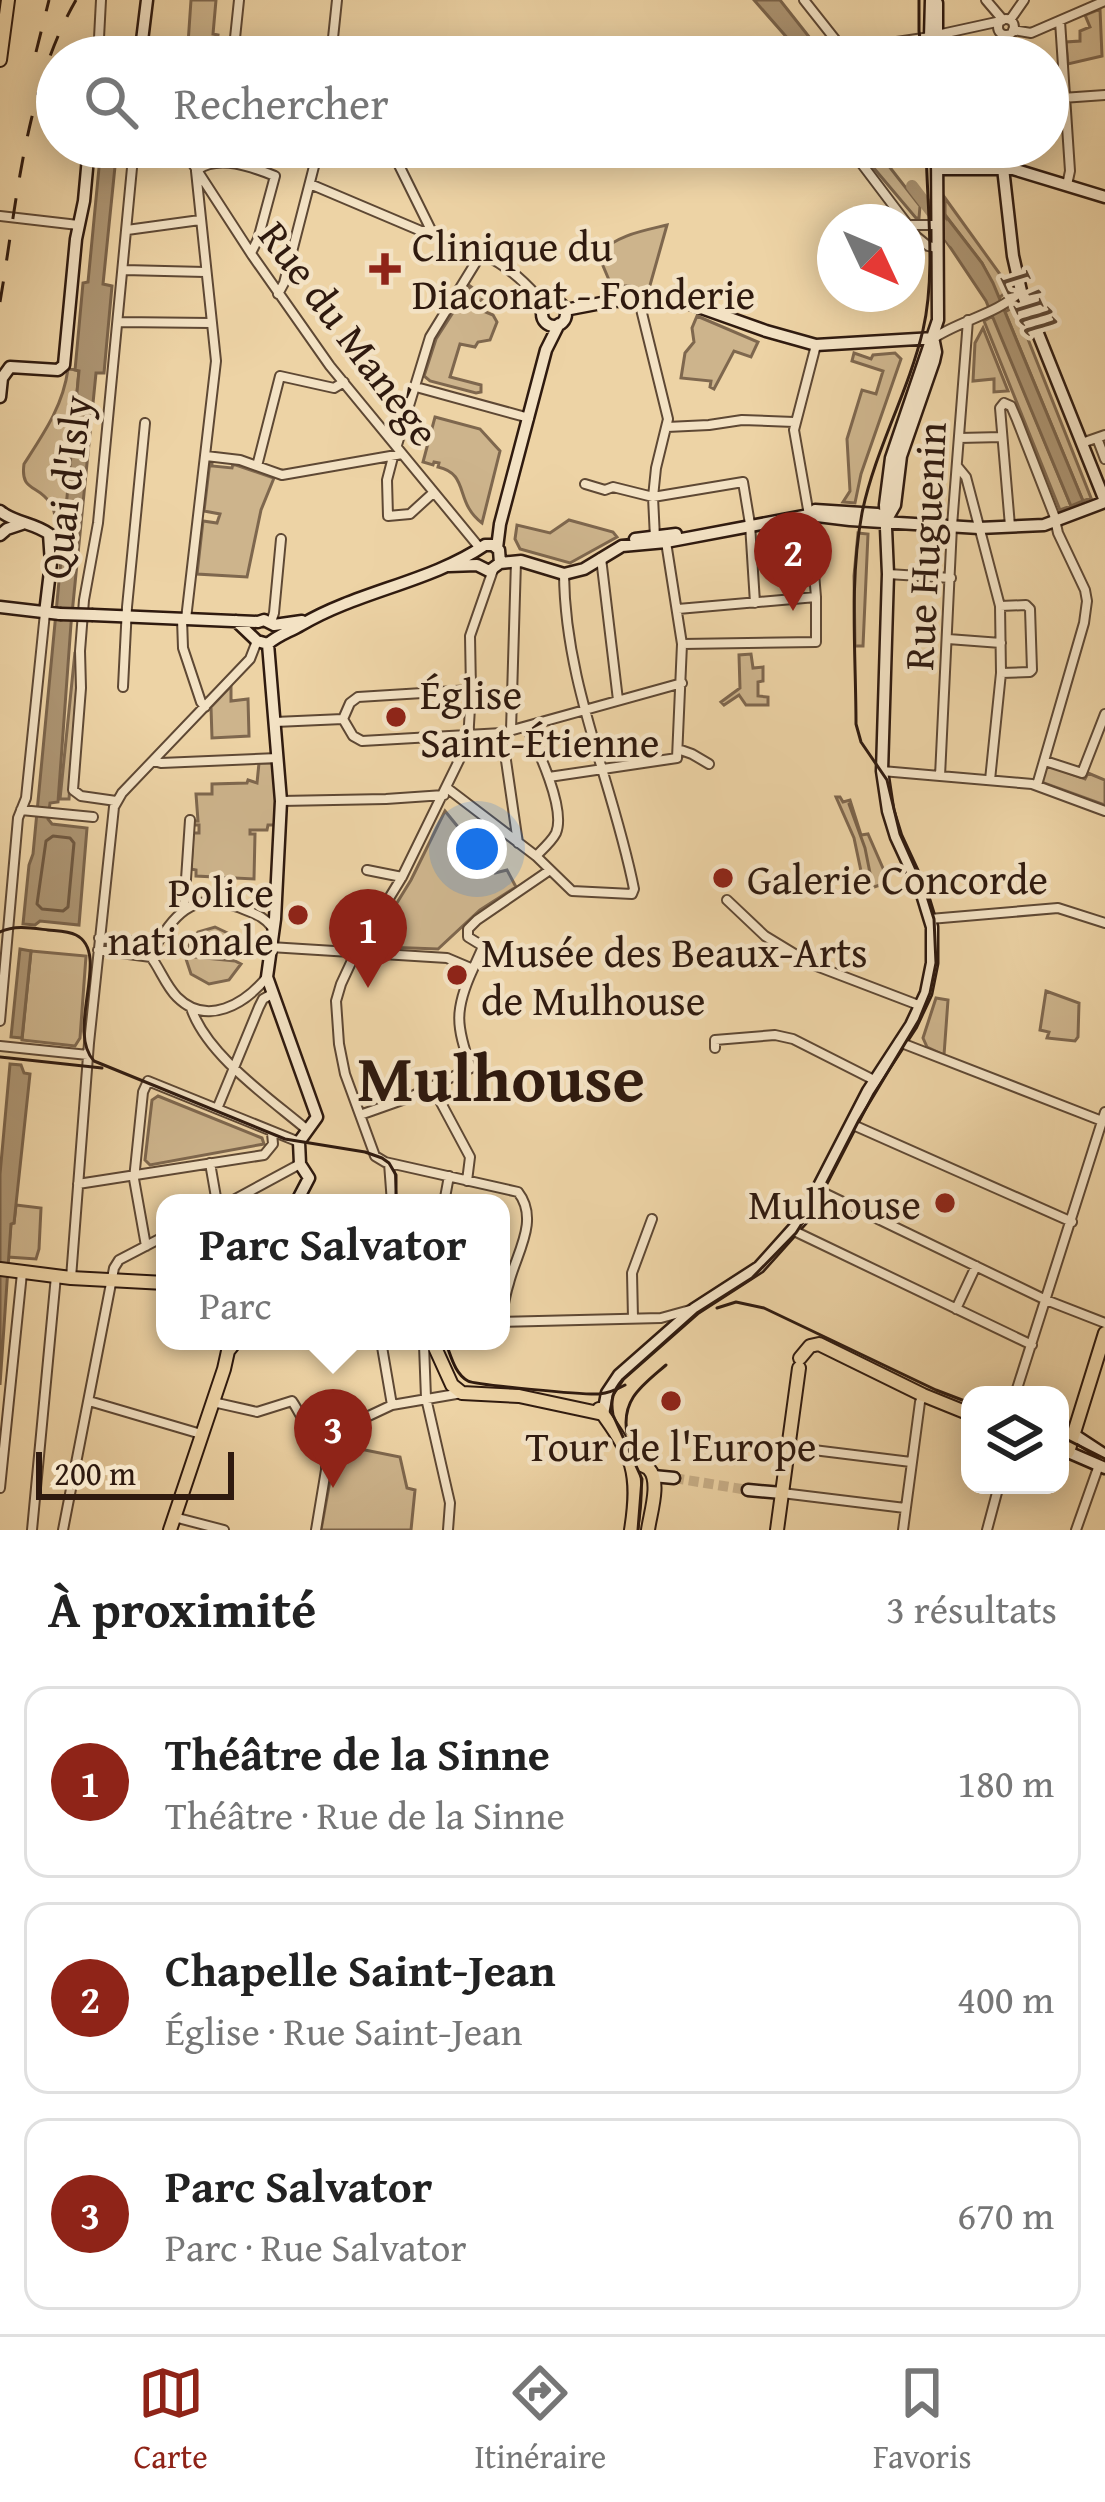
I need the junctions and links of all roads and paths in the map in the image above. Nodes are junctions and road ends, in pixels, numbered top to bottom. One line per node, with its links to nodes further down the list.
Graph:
1 (8, 0): 21 (main road)
2 (101, 0): 13 (street)
3 (147, 0): 14 (street)
4 (239, 0): 15 (street)
5 (337, 0): 16 (street)
6 (804, 0): 17 (street)
7 (934, 0): 18 (street)
8 (986, 0): 12 (street)
9 (1023, 0): 12 (street)
10 (1105, 2): 11 (street)
11 (1060, 21): 12 (street); 20 (street)
12 (1006, 26): 18 (street); 19 (street)
13 (99, 36)
14 (143, 36)
15 (235, 36)
16 (333, 36)
17 (832, 36)
18 (933, 36)
19 (1006, 36)
20 (1061, 36)
21 (0, 60)
22 (1105, 95): 23 (street)
23 (1069, 97)
24 (1069, 152): 36 (street)
25 (87, 168): 41 (street)
26 (132, 168): 44 (street, Quai d'Isly)
27 (200, 168): 34 (street)
28 (247, 168): 48 (street)
29 (314, 168): 35 (street)
30 (400, 168): 45 (street)
31 (865, 168): 38 (street)
32 (1003, 168): 33 (street); 36 (street); 53 (street)
33 (937, 169): 43 (street)
34 (197, 170): 40 (street); 48 (street, Rue du Manège)
35 (310, 184): 45 (street); 52 (street)
36 (1067, 185): 37 (street)
37 (1105, 197)
38 (893, 204)
39 (0, 216): 41 (street)
40 (200, 220): 44 (street); 51 (street)
41 (78, 225): 67 (street)
42 (925, 225): 43 (street)
43 (931, 225): 47 (street)
44 (127, 230): 50 (street, Quai d'Isly)
45 (430, 230): 49 (street)
46 (925, 243): 47 (street)
47 (938, 248): 62 (street)
48 (252, 251): 52 (street, Rue du Manège)
49 (481, 254): 55 (street); 66 (street)
50 (124, 270): 51 (street); 58 (street, Quai d'Isly)
51 (206, 272): 60 (street)
52 (278, 294): 65 (street, Rue du Manège)
53 (1017, 295): 57 (street); 75 (street)
54 (639, 299): 56 (street); 63 (street); 71 (street)
55 (545, 305): 56 (street); 59 (street)
56 (565, 310): 61 (street)
57 (968, 320): 62 (street); 74 (street, Rue Huguenin)
58 (118, 322): 60 (street); 139 (street, Quai d'Isly)
59 (545, 322): 61 (street); 64 (street)
60 (212, 323): 77 (street)
61 (559, 324): 64 (street)
62 (934, 338): 63 (street); 86 (street)
63 (816, 345): 69 (street)
64 (546, 350): 68 (street)
65 (344, 382): 76 (street, Rue du Manège); 79 (street)
66 (416, 387): 68 (street); 76 (street)
67 (0, 397)
68 (529, 418): 96 (street)
69 (794, 422): 71 (street); 85 (street)
70 (146, 423): 108 (street)
71 (668, 427): 83 (street)
72 (1101, 436): 75 (street); 78 (street)
73 (1002, 437): 74 (street); 87 (street); 91 (street)
74 (959, 438): 80 (street, Rue Huguenin)
75 (1082, 443): 84 (street)
76 (398, 452): 79 (street); 82 (street, Rue du Manège); 82 (street)
77 (206, 456): 79 (street); 109 (street)
78 (1105, 459)
79 (257, 466)
80 (957, 466): 90 (street, Rue Huguenin); 92 (street)
81 (585, 484): 83 (street)
82 (433, 493): 96 (street, Rue du Manège)
83 (653, 497): 89 (street); 93 (street)
84 (1102, 503): 87 (street)
85 (808, 515): 86 (street); 89 (street); 102 (street)
86 (886, 520): 90 (street); 100 (street)
87 (1060, 520): 91 (street); 130 (street)
88 (3, 523): 107 (street)
89 (750, 524): 93 (street); 103 (street)
90 (952, 526): 92 (street); 101 (street, Rue Huguenin)
91 (1010, 527): 92 (street)
92 (979, 528): 104 (street)
93 (663, 538): 95 (street); 97 (street); 106 (street)
94 (280, 539): 110 (street)
95 (616, 543): 96 (street); 97 (street)
96 (488, 557): 98 (street); 110 (street); 117 (street)
97 (601, 558): 99 (street); 118 (street)
98 (516, 562): 99 (street); 125 (street)
99 (565, 574): 120 (street)
100 (888, 574): 101 (street); 133 (street)
101 (951, 578): 111 (street, Rue Huguenin)
102 (816, 597): 103 (street); 113 (street)
103 (755, 603): 106 (street)
104 (1000, 606): 112 (street); 114 (street)
105 (0, 607): 107 (street)
106 (678, 609): 113 (street)
107 (48, 613): 108 (street, bridge); 142 (street)
108 (126, 616): 109 (street); 116 (street)
109 (184, 619): 110 (street); 119 (street)
110 (265, 632): 119 (street); 123 (street)
111 (948, 639): 112 (street); 134 (street, Rue Huguenin)
112 (1001, 643): 114 (street)
113 (682, 644): 115 (street)
114 (1001, 673): 136 (street)
115 (682, 682): 118 (street); 127 (street)
116 (123, 687)
117 (471, 690): 122 (street); 126 (street)
118 (618, 700): 120 (street)
119 (205, 707): 129 (street)
120 (584, 709): 124 (street); 132 (street)
121 (1105, 714): 130 (street)
122 (343, 719): 123 (street); 126 (street)
123 (274, 722): 128 (street)
124 (526, 726): 125 (street); 135 (street)
125 (506, 731): 126 (street); 146 (street)
126 (469, 736): 138 (street)
127 (678, 754): 131 (street); 132 (street)
128 (278, 758): 129 (street); 141 (street)
129 (154, 760): 140 (street)
130 (1045, 761): 137 (street)
131 (709, 764)
132 (600, 769): 135 (street); 150 (street)
133 (882, 771): 134 (street); 154 (street)
134 (940, 776): 136 (street)
135 (549, 777): 148 (street)
136 (990, 780): 137 (street)
137 (1036, 785): 143 (street)
138 (446, 791): 141 (street); 146 (street); 151 (street)
139 (97, 798): 140 (street); 144 (street)
140 (116, 801): 147 (street)
141 (280, 801): 156 (street)
142 (26, 810): 144 (street); 169 (street)
143 (1105, 811)
144 (93, 817): 147 (street)
145 (190, 820): 153 (street)
146 (512, 833): 148 (street)
147 (109, 837): 157 (street)
148 (536, 856): 150 (street)
149 (367, 870): 151 (street)
150 (550, 870): 163 (street)
151 (402, 877): 161 (street)
152 (727, 899): 167 (street)
153 (184, 909): 156 (street); 158 (street)
154 (930, 919): 155 (street); 167 (street)
155 (1105, 923)
156 (273, 928): 159 (street)
157 (99, 938): 158 (street); 160 (street)
158 (154, 946): 162 (street); 164 (street)
159 (270, 947): 161 (street); 165 (street)
160 (98, 950): 162 (street); 173 (street)
161 (355, 954): 163 (street); 178 (street)
162 (154, 959): 164 (street)
163 (472, 969): 176 (street)
164 (161, 972): 168 (street)
165 (267, 977): 166 (street); 168 (street)
166 (272, 994): 174 (street); 181 (street)
167 (921, 1006): 170 (street)
168 (191, 1008): 174 (street)
169 (0, 1022)
170 (899, 1042): 175 (street); 179 (street)
171 (715, 1044): 175 (street)
172 (0, 1046): 173 (street)
173 (88, 1054): 190 (street)
174 (233, 1067): 177 (street); 181 (street)
175 (874, 1080): 180 (street)
176 (432, 1086): 178 (street); 189 (street)
177 (217, 1109): 182 (street); 187 (street)
178 (360, 1115): 184 (street)
179 (1104, 1116): 198 (street)
180 (850, 1124): 191 (street); 198 (street)
181 (306, 1129): 183 (street)
182 (271, 1132): 183 (street); 185 (street)
183 (299, 1142): 186 (street)
184 (385, 1161): 188 (street); 195 (street)
185 (210, 1163): 187 (street); 192 (street)
186 (300, 1164): 193 (street); 194 (street)
187 (135, 1175): 190 (street); 201 (street)
188 (449, 1176): 189 (street); 196 (street)
189 (467, 1180): 205 (street)
190 (78, 1184): 204 (street)
191 (818, 1190): 199 (street); 202 (street)
192 (215, 1194)
193 (245, 1194)
194 (301, 1194)
195 (390, 1194)
196 (445, 1194)
197 (652, 1220): 211 (street)
198 (1072, 1222): 208 (street)
199 (792, 1230): 209 (street); 210 (street)
200 (156, 1241): 201 (street)
201 (146, 1246): 206 (street)
202 (976, 1267): 208 (street); 210 (street)
203 (12, 1271): 204 (main road); 242 (street)
204 (63, 1277): 206 (main road); 248 (street)
205 (510, 1279)
206 (112, 1280): 207 (main road); 226 (street)
207 (156, 1282)
208 (1046, 1300): 213 (street); 215 (street)
209 (694, 1309): 211 (street); 230 (street)
210 (956, 1309): 215 (street)
211 (633, 1318): 212 (street)
212 (510, 1322)
213 (1105, 1323)
214 (1105, 1333): 232 (main road)
215 (1032, 1345): 222 (street)
216 (229, 1350): 221 (main road)
217 (238, 1350): 221 (main road)
218 (382, 1350): 228 (street)
219 (424, 1350): 225 (street)
220 (435, 1350): 223 (main road)
221 (224, 1369): 227 (main road)
222 (1018, 1386)
223 (462, 1393): 225 (street); 230 (main road)
224 (923, 1395): 229 (main road); 235 (main road); 238 (street)
225 (426, 1398): 228 (street); 252 (street)
226 (89, 1401): 231 (street); 249 (street)
227 (212, 1402): 231 (main road); 233 (street)
228 (392, 1405): 233 (street)
229 (961, 1410)
230 (603, 1414): 237 (main road)
231 (201, 1433): 247 (main road)
232 (1073, 1434): 234 (main road); 239 (street)
233 (322, 1436): 251 (street)
234 (1069, 1441)
235 (789, 1447): 238 (street); 244 (main road)
236 (1069, 1452): 239 (street)
237 (629, 1460): 240 (main road); 253 (main road)
238 (911, 1462): 246 (street)
239 (1103, 1462): 258 (street)
240 (653, 1476): 241 (street); 254 (main road)
241 (674, 1478)
242 (0, 1488)
243 (748, 1490): 244 (street)
244 (782, 1492): 246 (street); 255 (main road)
245 (997, 1494): 257 (street)
246 (905, 1508): 256 (street)
247 (172, 1523): 250 (street)
248 (32, 1530)
249 (63, 1530)
250 (224, 1530)
251 (316, 1530)
252 (448, 1530)
253 (632, 1530)
254 (648, 1530)
255 (777, 1530)
256 (903, 1530)
257 (987, 1530)
258 (1076, 1530)

